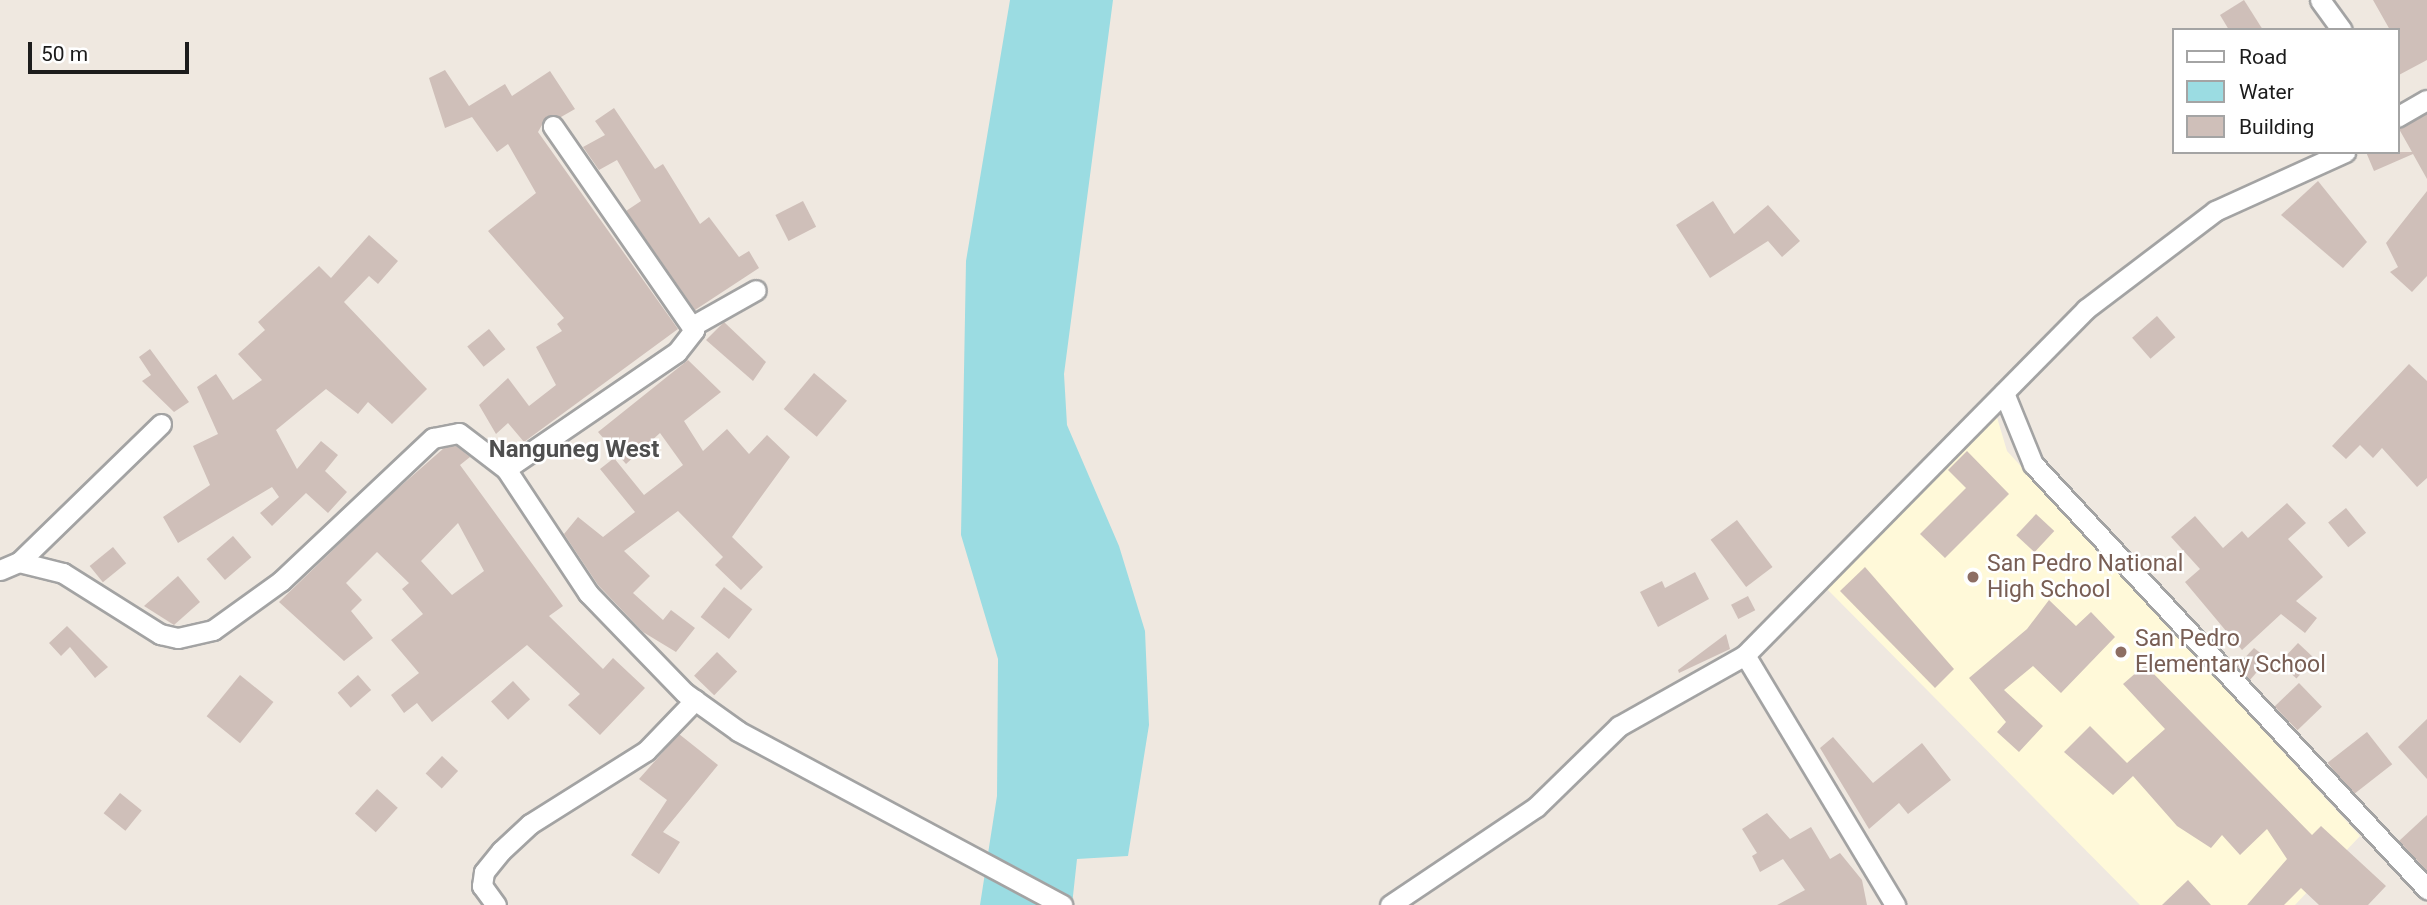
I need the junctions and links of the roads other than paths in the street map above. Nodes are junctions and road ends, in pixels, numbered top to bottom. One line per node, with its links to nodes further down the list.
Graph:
1 (2320, 0): 2 (street)
2 (2341, 28)
3 (2427, 100): 4 (street)
4 (2399, 115)
5 (553, 126): 8 (street)
6 (2341, 154): 9 (street)
7 (756, 290): 8 (street)
8 (692, 326): 11 (street)
9 (2004, 393): 14 (street); 16 (street)
10 (161, 424): 12 (street)
11 (506, 469): 12 (street); 15 (street)
12 (19, 562): 13 (street)
13 (0, 570)
14 (1745, 655): 19 (street); 20 (street)
15 (695, 700): 17 (street); 18 (street)
16 (2427, 889)
17 (496, 905)
18 (1062, 905)
19 (1390, 905)
20 (1895, 905)

